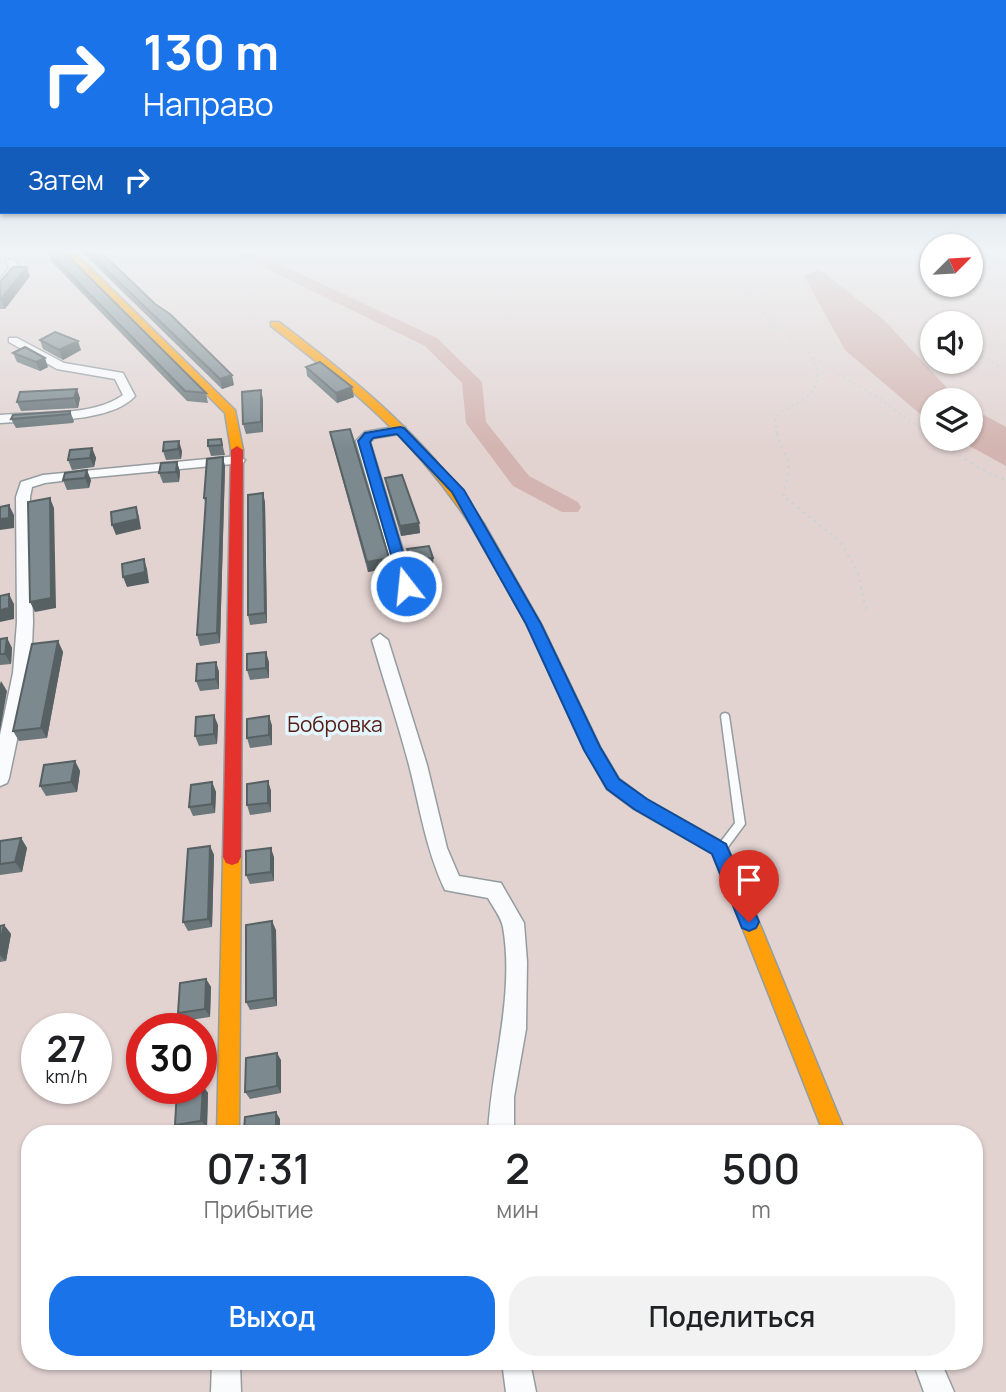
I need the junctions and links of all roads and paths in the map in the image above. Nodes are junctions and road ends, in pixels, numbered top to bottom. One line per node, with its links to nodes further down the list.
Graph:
1 (136, 318): 12 (street)
2 (769, 318): 6 (path)
3 (275, 324): 10 (street)
4 (13, 340): 8 (street)
5 (983, 356): 7 (path)
6 (813, 358): 9 (path); 15 (path)
7 (1006, 370)
8 (0, 419)
9 (920, 428)
10 (400, 430): 14 (street); 19 (street)
11 (953, 451): 13 (path)
12 (238, 460): 18 (street); 20 (street)
13 (1006, 481)
14 (412, 607)
15 (866, 609)
16 (380, 640): 21 (street)
17 (725, 716): 19 (lane)
18 (0, 778)
19 (719, 849): 22 (street)
20 (229, 1125)
21 (501, 1125)
22 (831, 1125)
23 (226, 1370): 26 (street)
24 (517, 1370): 27 (street)
25 (930, 1370): 28 (street)
26 (226, 1392)
27 (521, 1392)
28 (939, 1392)

